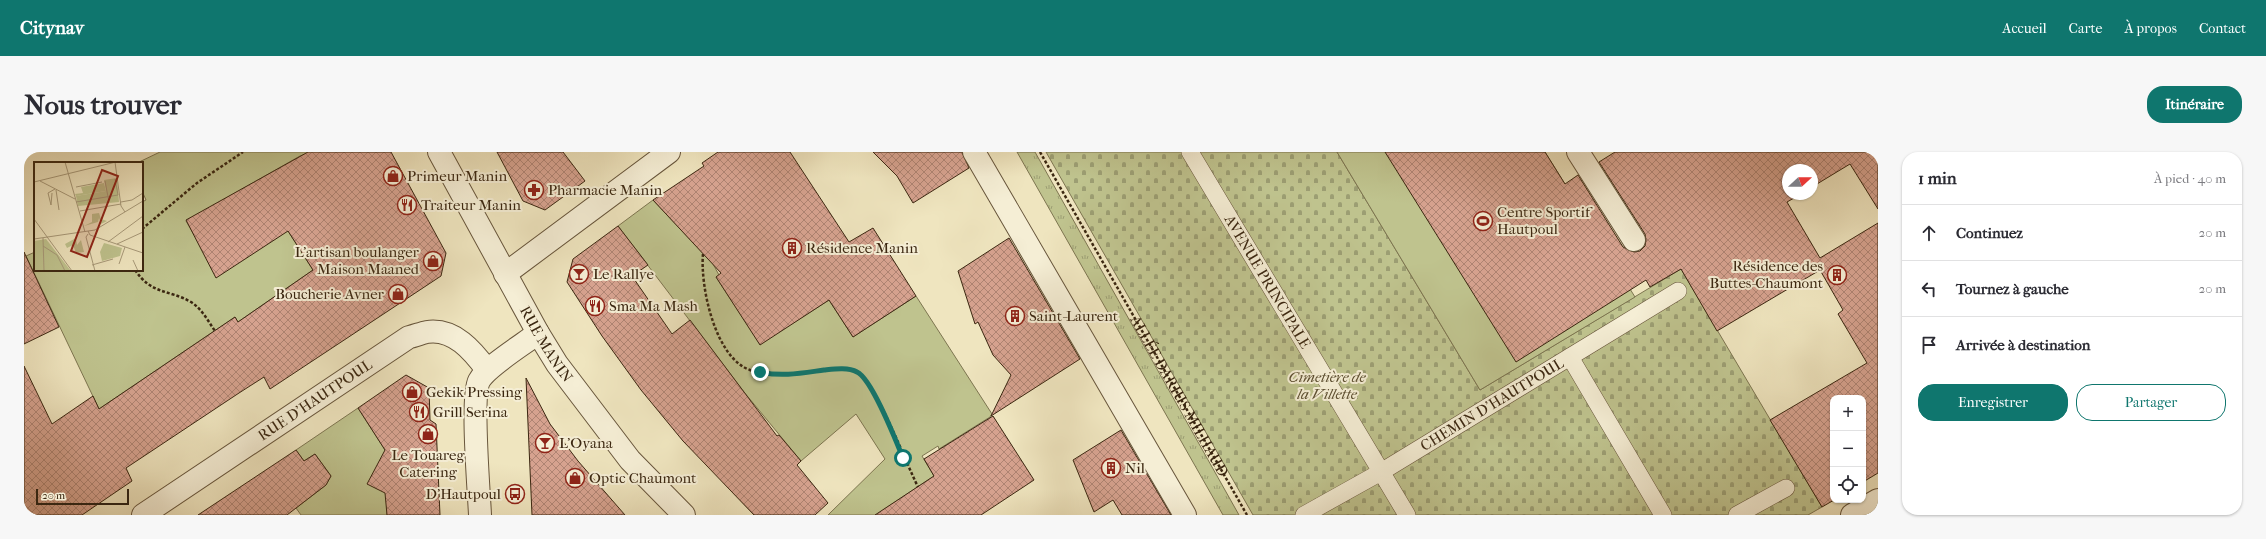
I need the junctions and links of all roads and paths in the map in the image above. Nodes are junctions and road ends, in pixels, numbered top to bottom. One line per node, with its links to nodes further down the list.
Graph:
1 (243, 152): 8 (path)
2 (439, 152): 12 (street, RUE MANIN)
3 (669, 152): 12 (street)
4 (974, 152): 25 (street)
5 (1040, 152): 26 (path, ALLÉE DARIUS MILHAUD)
6 (1190, 152): 18 (lane, AVENUE PRINCIPALE)
7 (1578, 152): 9 (street)
8 (143, 228)
9 (1634, 240)
10 (703, 254): 19 (path)
11 (136, 271): 14 (path)
12 (505, 274): 15 (street, RUE MANIN)
13 (1678, 291): 16 (lane, CHEMIN D'HAUTPOUL)
14 (215, 331)
15 (538, 334): 17 (street); 24 (street, RUE MANIN)
16 (1570, 357): 18 (lane, CHEMIN D'HAUTPOUL); 29 (lane)
17 (487, 370): 22 (street, RUE D'HAUTPOUL); 23 (street)
18 (1381, 472): 27 (lane, CHEMIN D'HAUTPOUL); 28 (lane, AVENUE PRINCIPALE)
19 (918, 487)
20 (1786, 488): 30 (lane)
21 (1878, 500): 31 (street)
22 (143, 515)
23 (480, 515)
24 (684, 515)
25 (1185, 515)
26 (1248, 515)
27 (1304, 515)
28 (1407, 515)
29 (1663, 515)
30 (1737, 515)
31 (1852, 515)

